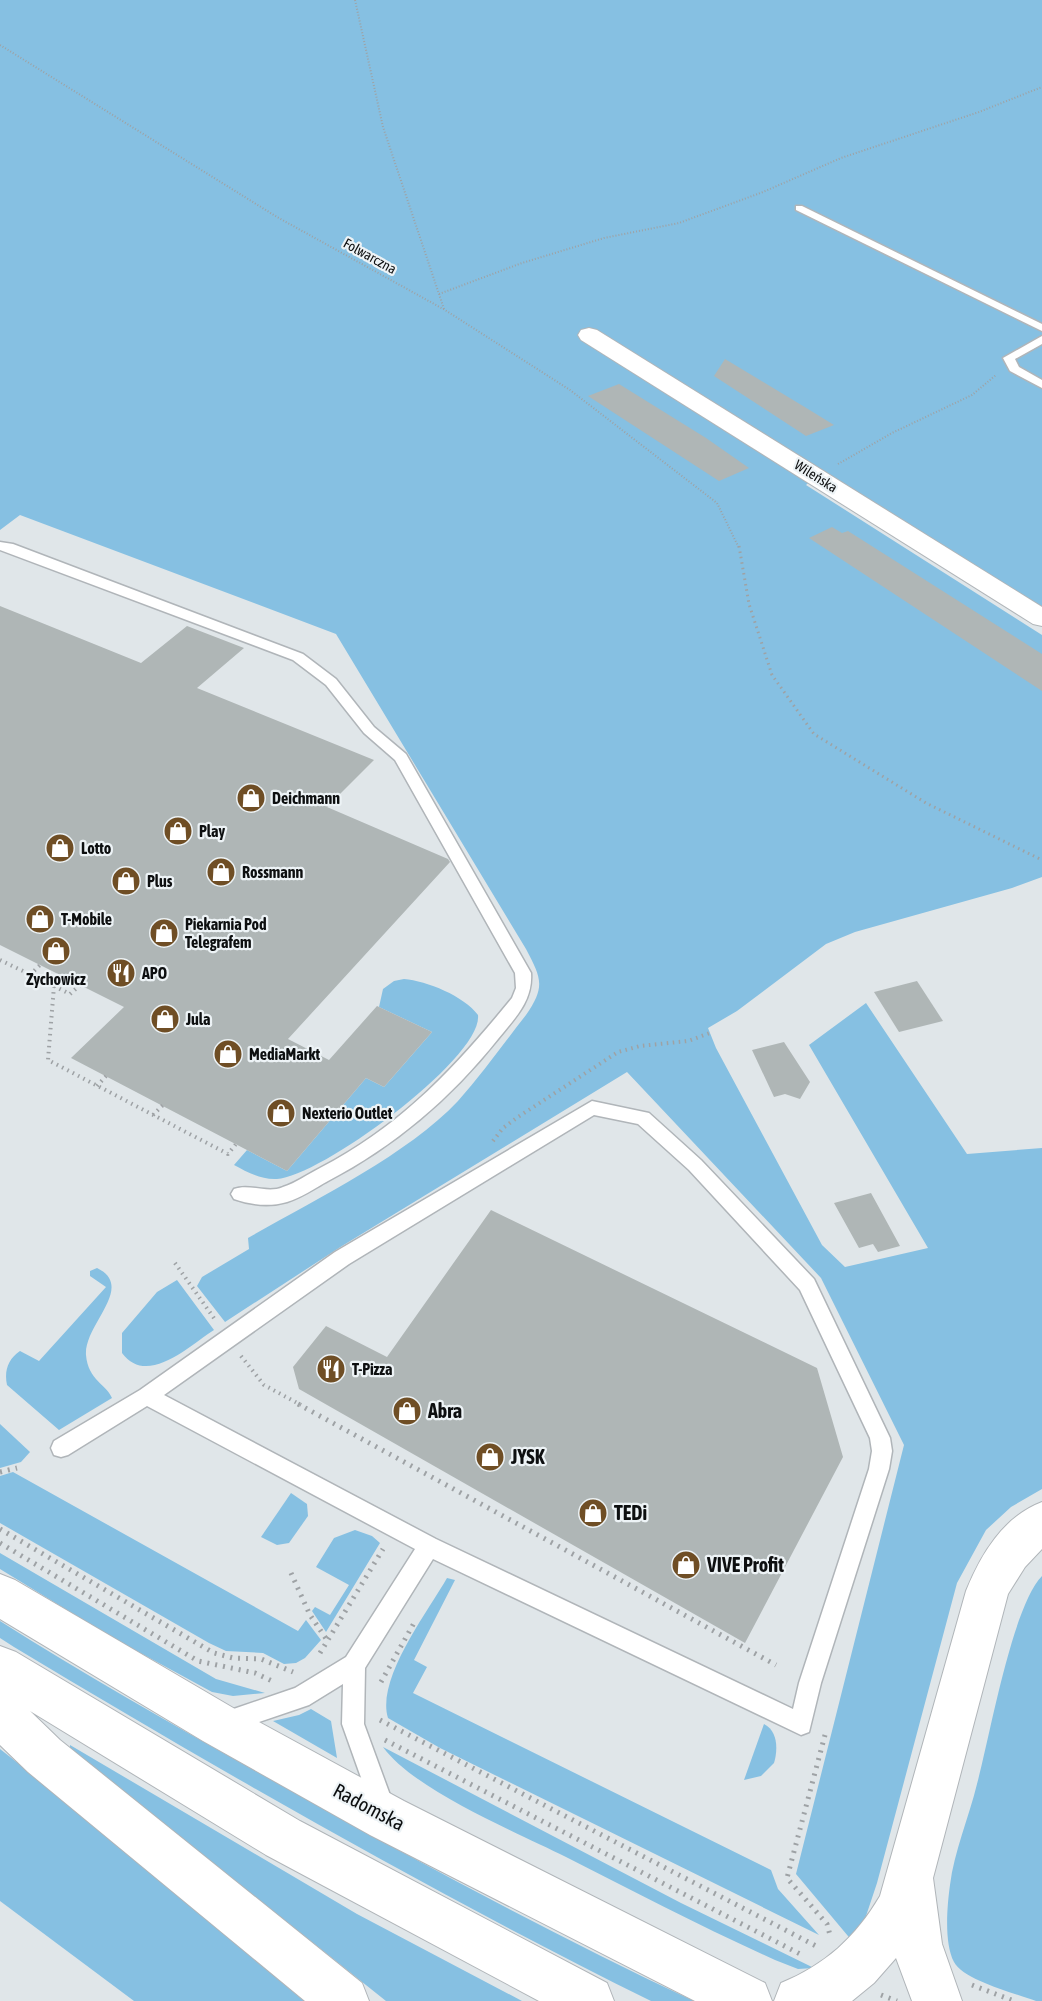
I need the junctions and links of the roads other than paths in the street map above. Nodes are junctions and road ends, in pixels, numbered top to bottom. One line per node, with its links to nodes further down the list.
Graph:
1 (799, 208): 2 (lane)
2 (1042, 328)
3 (589, 335): 7 (main road, Wileńska)
4 (1042, 339): 5 (lane)
5 (1042, 385)
6 (0, 546): 8 (lane)
7 (1042, 618)
8 (240, 1194)
9 (147, 1396): 10 (lane); 12 (lane); 12 (lane)
10 (61, 1448)
11 (1042, 1522): 19 (main road)
12 (429, 1546): 14 (lane)
13 (0, 1595): 17 (main road, Radomska)
14 (354, 1665): 17 (lane); 18 (lane)
15 (0, 1668): 23 (main road)
16 (0, 1714): 22 (main road)
17 (219, 1725): 18 (main road, Radomska)
18 (387, 1818): 24 (main road, Radomska)
19 (912, 1871): 20 (main road); 21 (main road)
20 (806, 1981)
21 (950, 1991)
22 (344, 2001)
23 (589, 2001)
24 (747, 2001)

